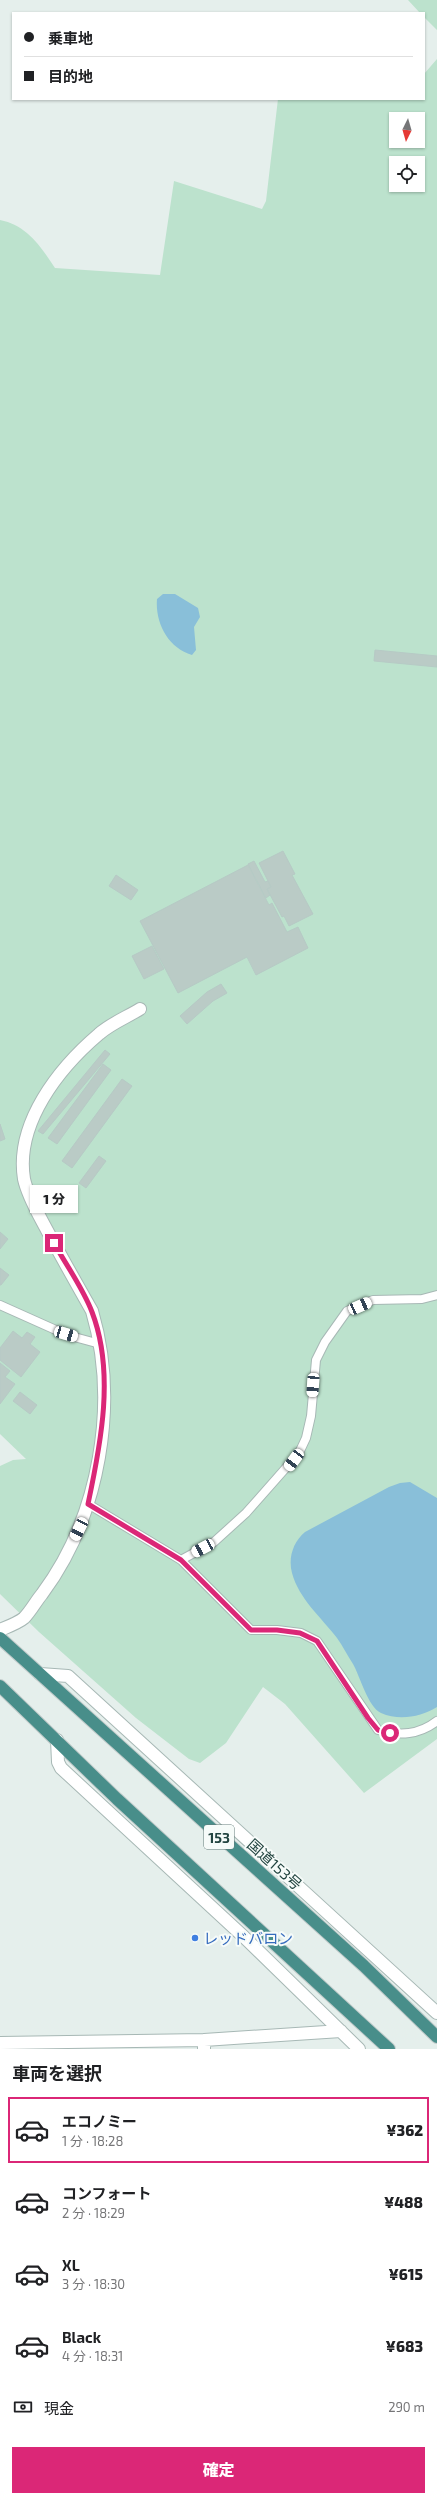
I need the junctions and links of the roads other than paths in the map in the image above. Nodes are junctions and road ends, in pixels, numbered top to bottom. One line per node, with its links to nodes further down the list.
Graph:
1 (140, 1009): 4 (street)
2 (437, 1296): 6 (lane)
3 (0, 1305): 4 (lane)
4 (100, 1344): 5 (street)
5 (88, 1504): 6 (lane); 7 (street)
6 (181, 1560): 11 (lane)
7 (0, 1630)
8 (0, 1638): 9 (highway, 国道153号 / 153)
9 (40, 1674): 13 (street); 14 (highway, 国道153号 / 153)
10 (0, 1686): 12 (highway, 153)
11 (437, 1721)
12 (57, 1740): 15 (street); 16 (highway, 153)
13 (281, 1873): 14 (street); 17 (street)
14 (271, 1882): 18 (highway, 国道153号 / 153)
15 (244, 1938): 16 (street); 20 (street)
16 (277, 1946): 25 (highway, 153)
17 (376, 1956): 18 (street); 19 (street)
18 (364, 1966): 21 (highway, 国道153号 / 153)
19 (437, 2013)
20 (341, 2031): 23 (street); 24 (street)
21 (437, 2037)
22 (0, 2043): 23 (street)
23 (204, 2044)
24 (358, 2049)
25 (389, 2049)

